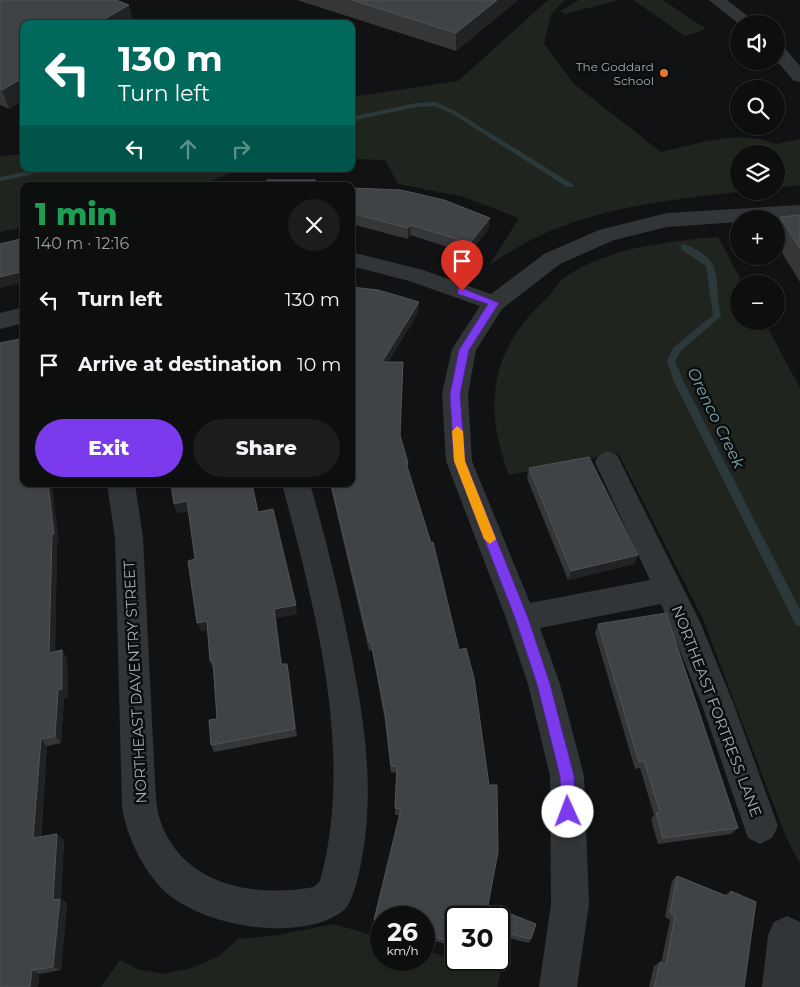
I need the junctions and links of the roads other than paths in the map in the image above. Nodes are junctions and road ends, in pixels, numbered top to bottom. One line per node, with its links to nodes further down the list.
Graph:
1 (717, 0): 2 (street)
2 (738, 15)
3 (785, 60): 4 (street)
4 (800, 77)
5 (800, 211): 7 (street)
6 (355, 260): 7 (street)
7 (494, 303): 14 (street)
8 (20, 316): 9 (street)
9 (0, 321)
10 (608, 462): 13 (street, NORTHEAST FORTRESS LANE)
11 (121, 487): 12 (street, NORTHEAST DAVENTRY STREET)
12 (297, 487)
13 (670, 589): 14 (street); 15 (street, NORTHEAST FORTRESS LANE)
14 (521, 618): 17 (street)
15 (760, 826)
16 (787, 935): 18 (street)
17 (558, 987)
18 (780, 987)

